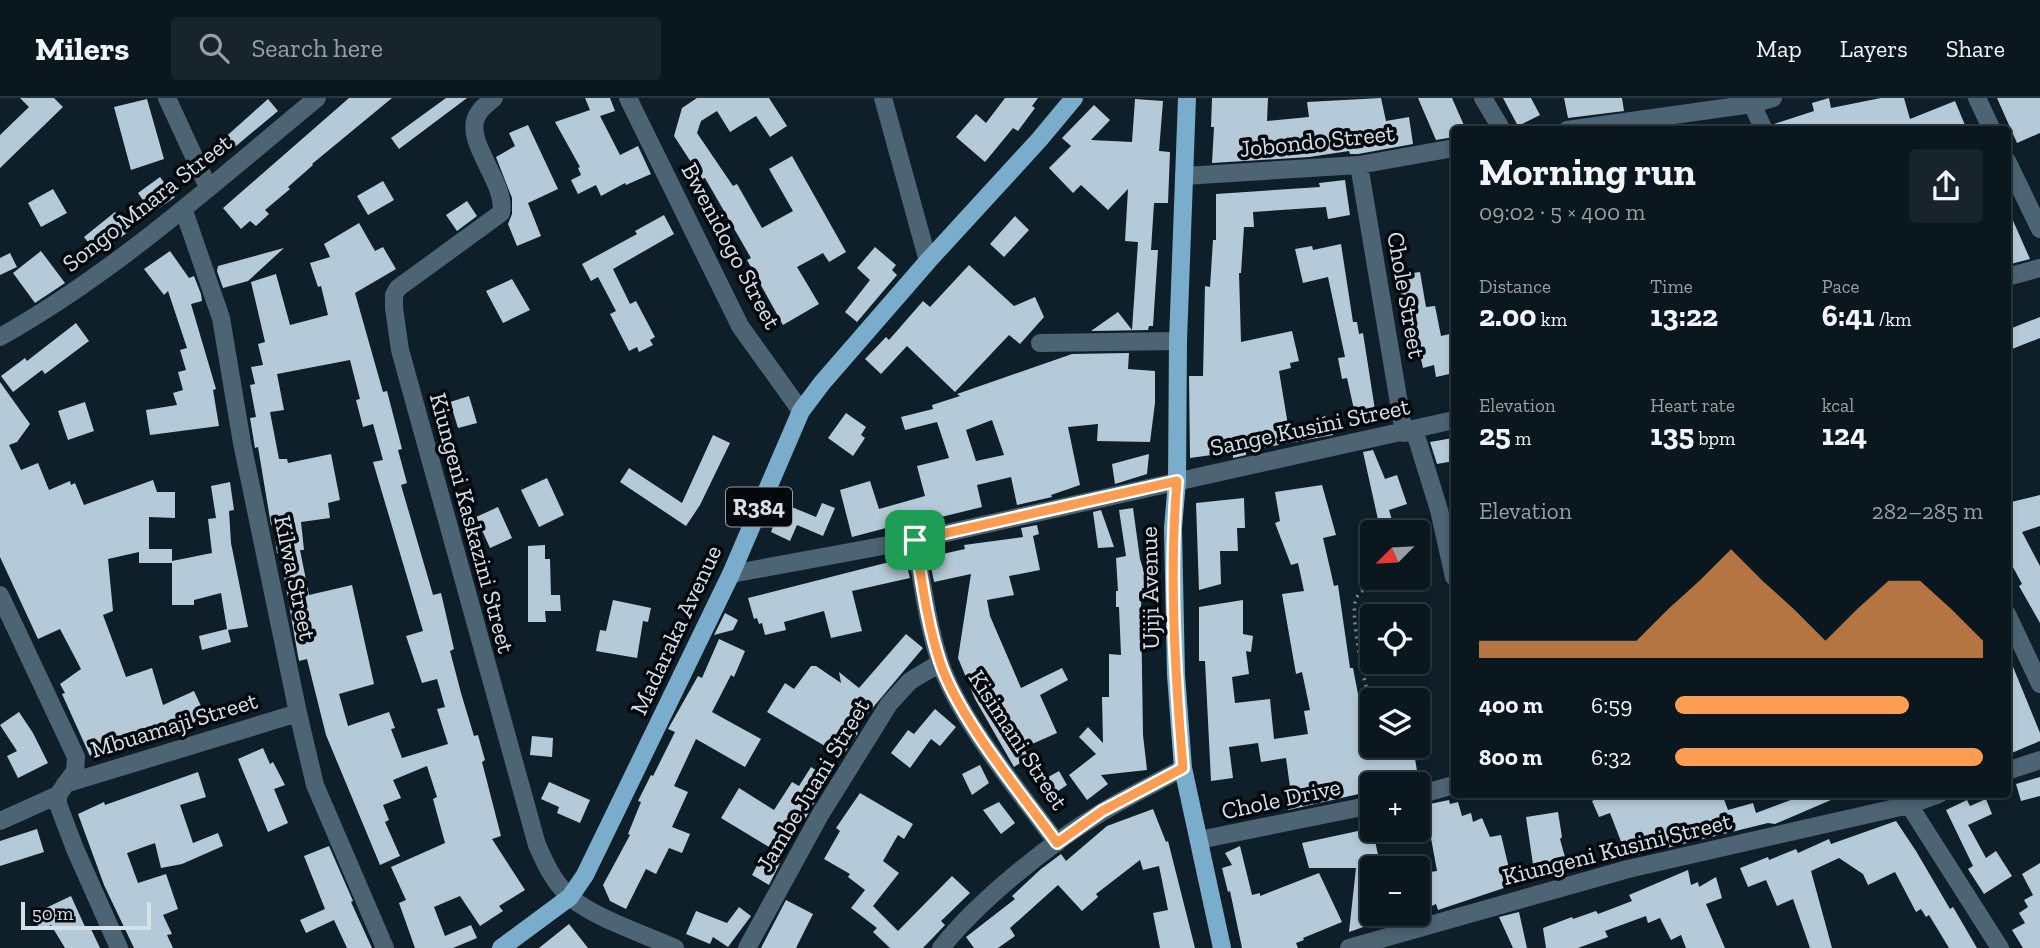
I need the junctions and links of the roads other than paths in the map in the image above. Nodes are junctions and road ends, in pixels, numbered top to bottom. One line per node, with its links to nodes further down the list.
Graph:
1 (167, 98): 20 (street)
2 (317, 98): 20 (street, Songo Mnara Street)
3 (494, 98): 52 (street, Kiungeni Kaskazini Street)
4 (628, 98): 29 (street, Bwenidogo Street)
5 (883, 98): 23 (street)
6 (1073, 98): 23 (main road, Madaraka Avenue / R384)
7 (1187, 98): 19 (main road, Ujiji Avenue)
8 (1483, 98): 12 (street)
9 (1773, 98): 11 (street)
10 (1977, 98): 15 (street)
11 (1752, 104): 13 (street); 14 (street)
12 (1500, 126)
13 (1595, 126)
14 (1762, 126)
15 (1990, 126)
16 (1451, 149): 17 (street, Jobondo Street)
17 (1359, 165): 19 (street, Jobondo Street); 31 (street, Chole Street)
18 (2011, 169): 22 (street)
19 (1184, 176): 27 (main road, Ujiji Avenue)
20 (208, 187): 21 (street, Songo Mnara Street)
21 (184, 211): 26 (street, Songo Mnara Street); 40 (street, Kilwa Street)
22 (2040, 229)
23 (928, 261): 29 (main road, Madaraka Avenue / R384)
24 (2040, 268): 25 (street)
25 (2011, 276)
26 (0, 337)
27 (1178, 341): 28 (street); 32 (main road, Ujiji Avenue)
28 (1040, 343)
29 (801, 411): 35 (main road, Madaraka Avenue / R384)
30 (1451, 421): 31 (street, Sange Kusini Street)
31 (1409, 431): 32 (street, Sange Kusini Street); 34 (street, Chole Street)
32 (1177, 481): 33 (street, Sange Kusini Street); 42 (main road, Ujiji Avenue)
33 (915, 540): 35 (street, Sange Kusini Street); 38 (street, Kisimani Street)
34 (1451, 564)
35 (731, 575): 52 (main road, Madaraka Avenue / R384)
36 (0, 595): 45 (street)
37 (2011, 622): 39 (street)
38 (940, 663): 51 (street, Kisimani Street); 57 (street, Jambe Juani Street)
39 (2040, 684)
40 (298, 713): 45 (street, Mbuamaji Street); 54 (street, Kilwa Street)
41 (2040, 760): 43 (street)
42 (1183, 768): 50 (main road, Ujiji Avenue); 51 (street)
43 (2011, 770)
44 (1451, 786): 46 (street)
45 (61, 790): 49 (street, Mbuamaji Street); 53 (street)
46 (1430, 792)
47 (1906, 800): 60 (street, Kiungeni Kusini Street); 61 (street)
48 (1360, 807): 50 (street, Chole Drive)
49 (0, 821)
50 (1199, 841): 59 (main road, Ujiji Avenue)
51 (1057, 843): 58 (street)
52 (570, 898): 55 (main road, Madaraka Avenue / R384); 56 (street, Kiungeni Kaskazini Street)
53 (119, 948)
54 (385, 948)
55 (501, 948)
56 (675, 948)
57 (747, 948)
58 (941, 948)
59 (1223, 948)
60 (1349, 948)
61 (2000, 948)

